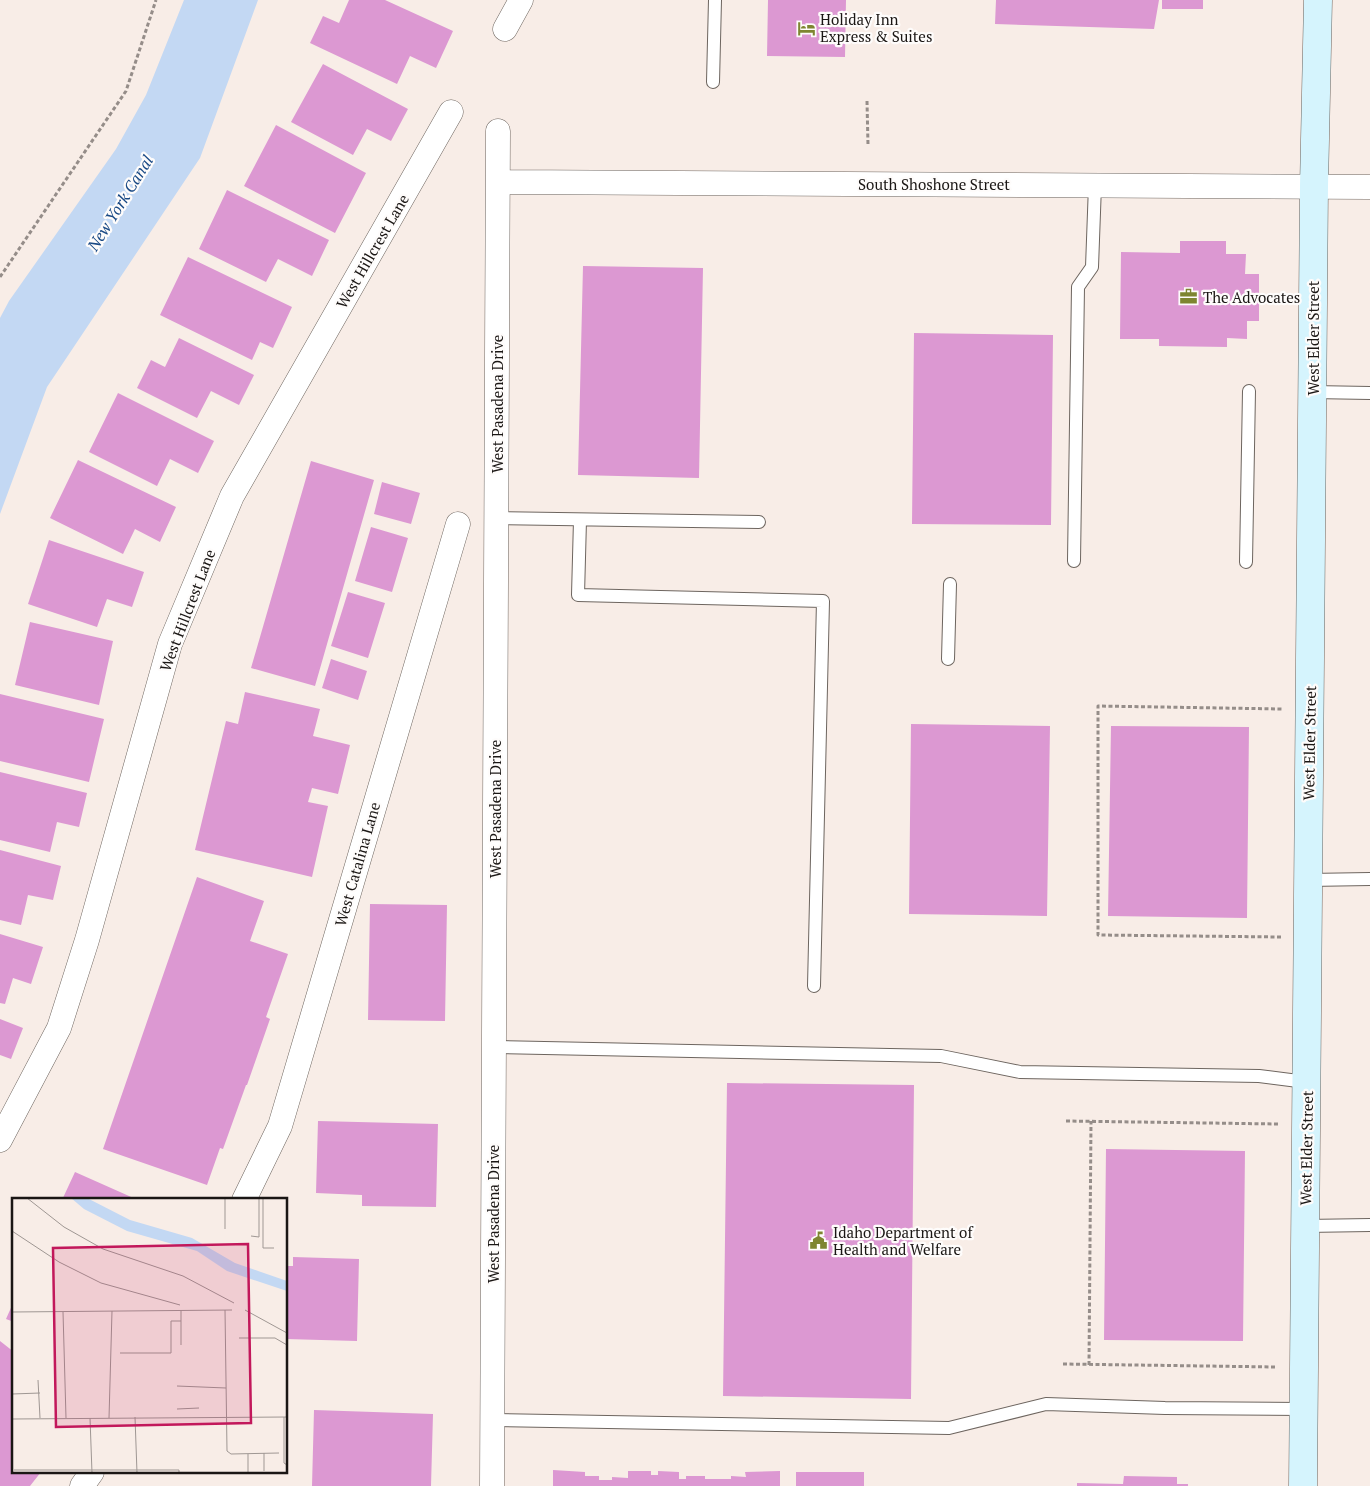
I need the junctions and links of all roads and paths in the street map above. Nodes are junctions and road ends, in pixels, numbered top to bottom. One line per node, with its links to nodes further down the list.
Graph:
1 (156, 0): 15 (path)
2 (521, 0): 5 (street)
3 (715, 0): 6 (lane)
4 (1318, 0): 13 (street, West Elder Street)
5 (504, 29)
6 (713, 82)
7 (867, 101): 10 (path)
8 (451, 112): 37 (street, West Hillcrest Lane)
9 (498, 131): 11 (street, West Pasadena Drive)
10 (868, 145)
11 (498, 182): 12 (street, South Shoshone Street); 19 (street, West Pasadena Drive)
12 (1095, 185): 13 (street, South Shoshone Street); 23 (lane)
13 (1314, 186): 14 (street, South Shoshone Street); 17 (street, West Elder Street)
14 (1370, 187)
15 (0, 277)
16 (1248, 391): 24 (lane)
17 (1312, 392): 18 (lane); 29 (street, West Elder Street)
18 (1370, 393)
19 (497, 518): 20 (lane); 32 (street, West Pasadena Drive)
20 (580, 520): 21 (lane); 31 (lane)
21 (759, 522)
22 (458, 524): 38 (street, West Catalina Lane)
23 (1074, 561)
24 (1246, 562)
25 (950, 584): 26 (lane)
26 (948, 659)
27 (1284, 709): 30 (path)
28 (1370, 879): 29 (lane)
29 (1308, 880): 33 (street, West Elder Street)
30 (1282, 937)
31 (814, 986)
32 (494, 1047): 33 (lane); 45 (street, West Pasadena Drive)
33 (1306, 1082): 40 (street, West Elder Street)
34 (1066, 1121): 35 (path)
35 (1092, 1121): 36 (path); 42 (path)
36 (1280, 1124)
37 (0, 1140)
38 (245, 1198)
39 (1370, 1225): 40 (lane)
40 (1305, 1226): 44 (street, West Elder Street)
41 (1063, 1364): 42 (path)
42 (1089, 1365): 43 (path)
43 (1276, 1367)
44 (1304, 1409): 45 (lane); 49 (street, West Elder Street)
45 (492, 1420): 48 (street, West Pasadena Drive)
46 (91, 1474): 47 (street)
47 (82, 1486)
48 (492, 1486)
49 (1303, 1486)

